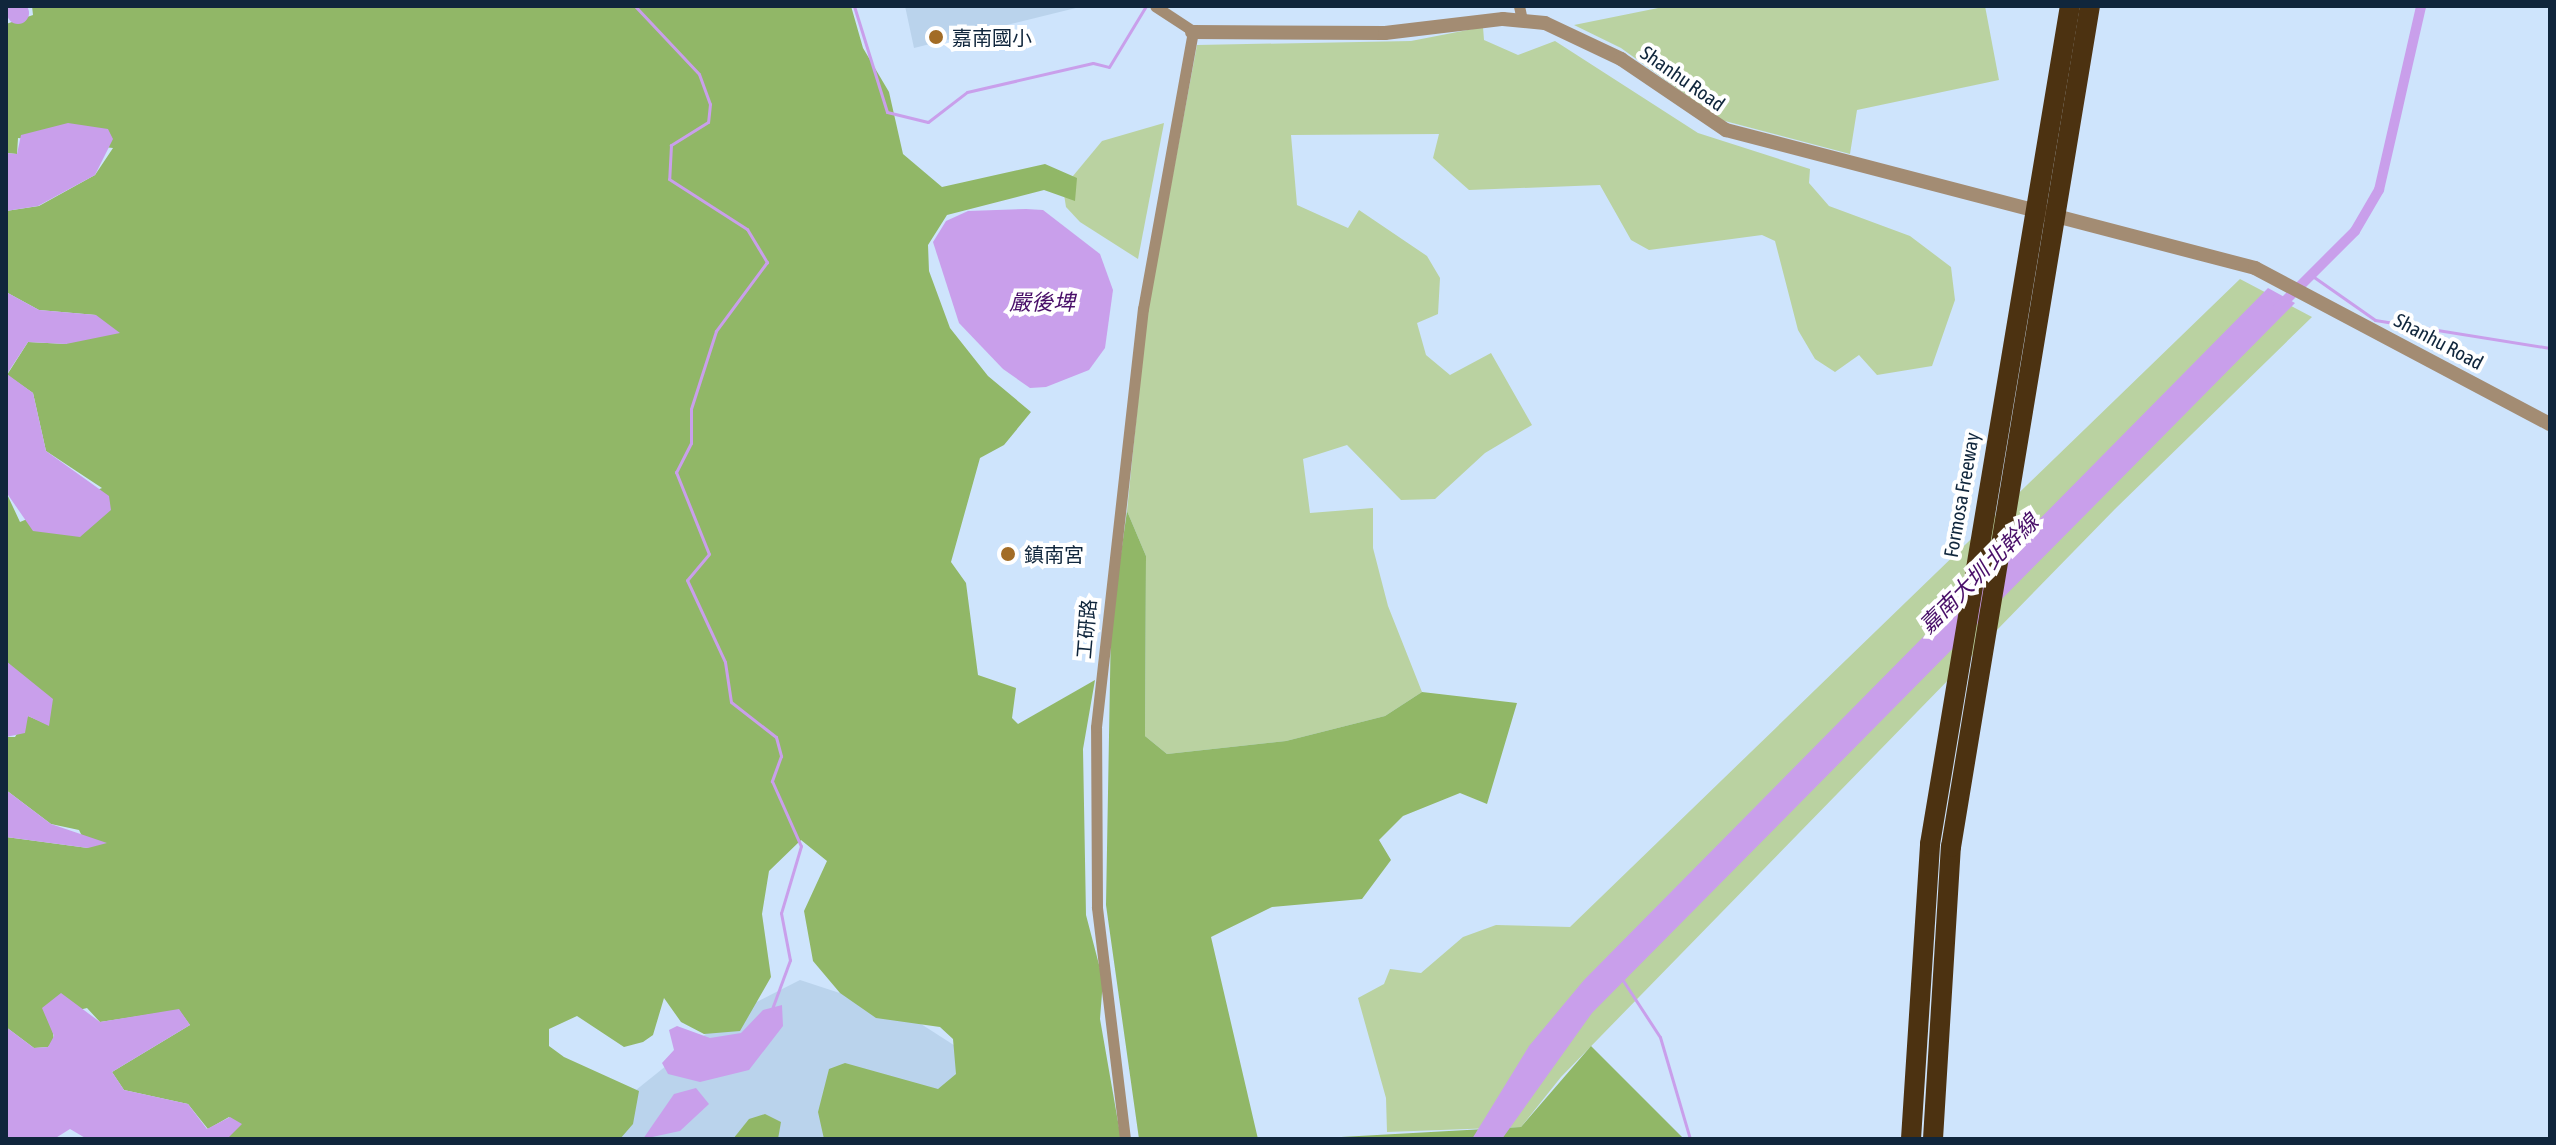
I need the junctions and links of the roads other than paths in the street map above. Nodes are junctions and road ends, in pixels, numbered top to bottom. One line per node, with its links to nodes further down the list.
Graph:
1 (1155, 6): 5 (street)
2 (2070, 6): 8 (highway, Formosa Freeway, bridge)
3 (2090, 6): 9 (highway, bridge)
4 (1521, 13): 5 (street, Shanhu Road); 6 (street, Shanhu Road)
5 (1192, 32): 7 (street, 工研路)
6 (2550, 424)
7 (1125, 1139)
8 (1911, 1139)
9 (1933, 1139)

